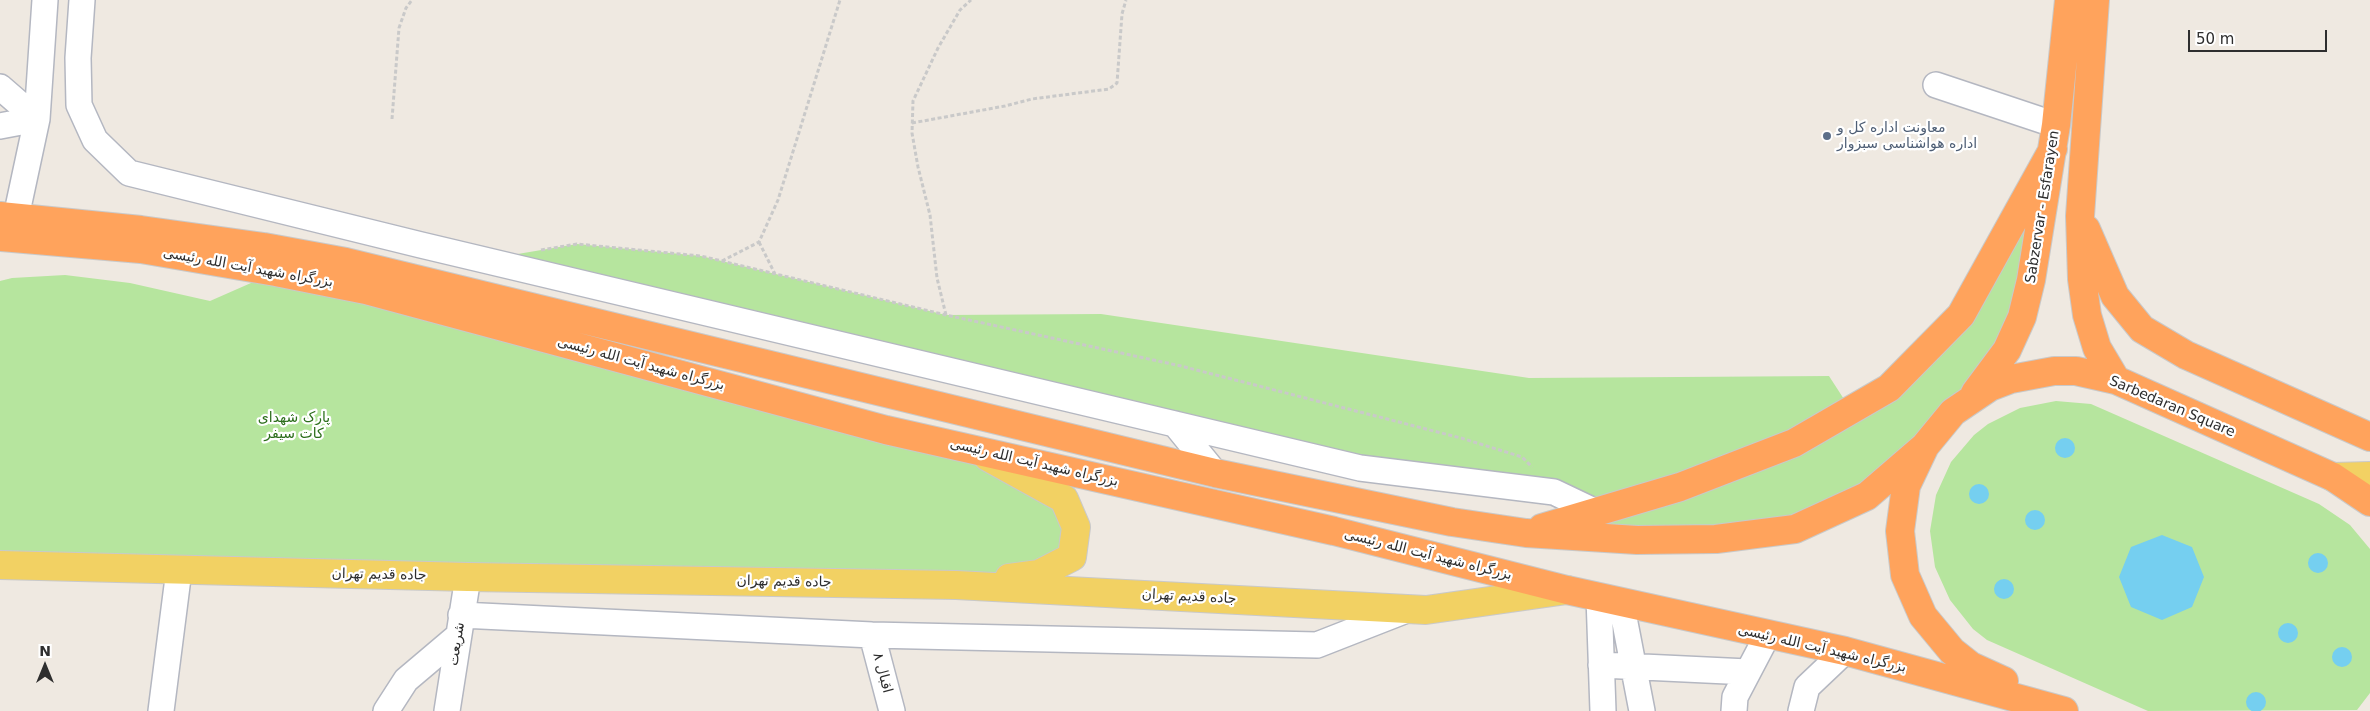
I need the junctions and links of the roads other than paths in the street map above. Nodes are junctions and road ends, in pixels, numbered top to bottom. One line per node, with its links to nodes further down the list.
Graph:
1 (45, 0): 5 (street)
2 (82, 0): 6 (street)
3 (2069, 0): 11 (highway, Sabzervar - Esfarayen)
4 (2095, 0): 12 (highway)
5 (41, 58): 6 (street); 9 (street)
6 (78, 58): 18 (street)
7 (1936, 85): 11 (street)
8 (0, 87): 9 (street)
9 (37, 119): 10 (street); 13 (street)
10 (0, 126)
11 (2055, 137): 17 (highway, Sabzervar - Esfarayen); 26 (highway)
12 (2080, 216): 16 (highway); 19 (highway)
13 (5, 223): 14 (highway, بزرگراه شهید آیت الله رئیسی); 15 (highway, بزرگراه شهید آیت الله رئیسی)
14 (596, 323): 15 (highway); 22 (highway, بزرگراه شهید آیت الله رئیسی)
15 (589, 350): 21 (highway, بزرگراه شهید آیت الله رئیسی)
16 (2116, 380): 17 (highway, Sarbedaran Square); 24 (highway, Sarbedaran Square)
17 (1971, 398): 20 (highway, Sarbedaran Square)
18 (1175, 424): 22 (street); 26 (street)
19 (2370, 437)
20 (1925, 446): 27 (highway, بزرگراه شهید آیت الله رئیسی); 51 (highway, Sarbedaran Square)
21 (977, 451): 31 (main road); 32 (highway, بزرگراه شهید آیت الله رئیسی)
22 (1215, 473): 27 (highway, بزرگراه شهید آیت الله رئیسی)
23 (2370, 476): 24 (main road)
24 (2333, 477): 25 (highway, Sarbedaran Square)
25 (2370, 502)
26 (1596, 512): 27 (highway)
27 (1526, 533)
28 (0, 565): 29 (main road, جاده قدیم تهران)
29 (179, 570): 30 (main road, جاده قدیم تهران); 42 (street)
30 (468, 577): 31 (main road, جاده قدیم تهران); 35 (street, شریعت)
31 (956, 585): 34 (main road, جاده قدیم تهران)
32 (1567, 590): 33 (highway, بزرگراه شهید آیت الله رئیسی); 34 (main road, جاده قدیم تهران)
33 (1610, 600): 37 (highway, بزرگراه شهید آیت الله رئیسی); 39 (street); 40 (street)
34 (1409, 609): 36 (street)
35 (460, 625): 36 (street); 43 (street); 44 (street, شریعت)
36 (872, 635): 45 (street, اقبال ۸)
37 (1767, 636): 38 (highway, بزرگراه شهید آیت الله رئیسی); 41 (street)
38 (1845, 651): 49 (street); 50 (highway, بزرگراه شهید آیت الله رئیسی)
39 (1601, 665): 40 (street); 46 (street)
40 (1633, 666): 41 (street); 47 (street)
41 (1748, 672): 48 (street)
42 (161, 711)
43 (386, 711)
44 (447, 711)
45 (892, 711)
46 (1603, 711)
47 (1642, 711)
48 (1734, 711)
49 (1802, 711)
50 (2064, 711)
51 (2073, 711)

